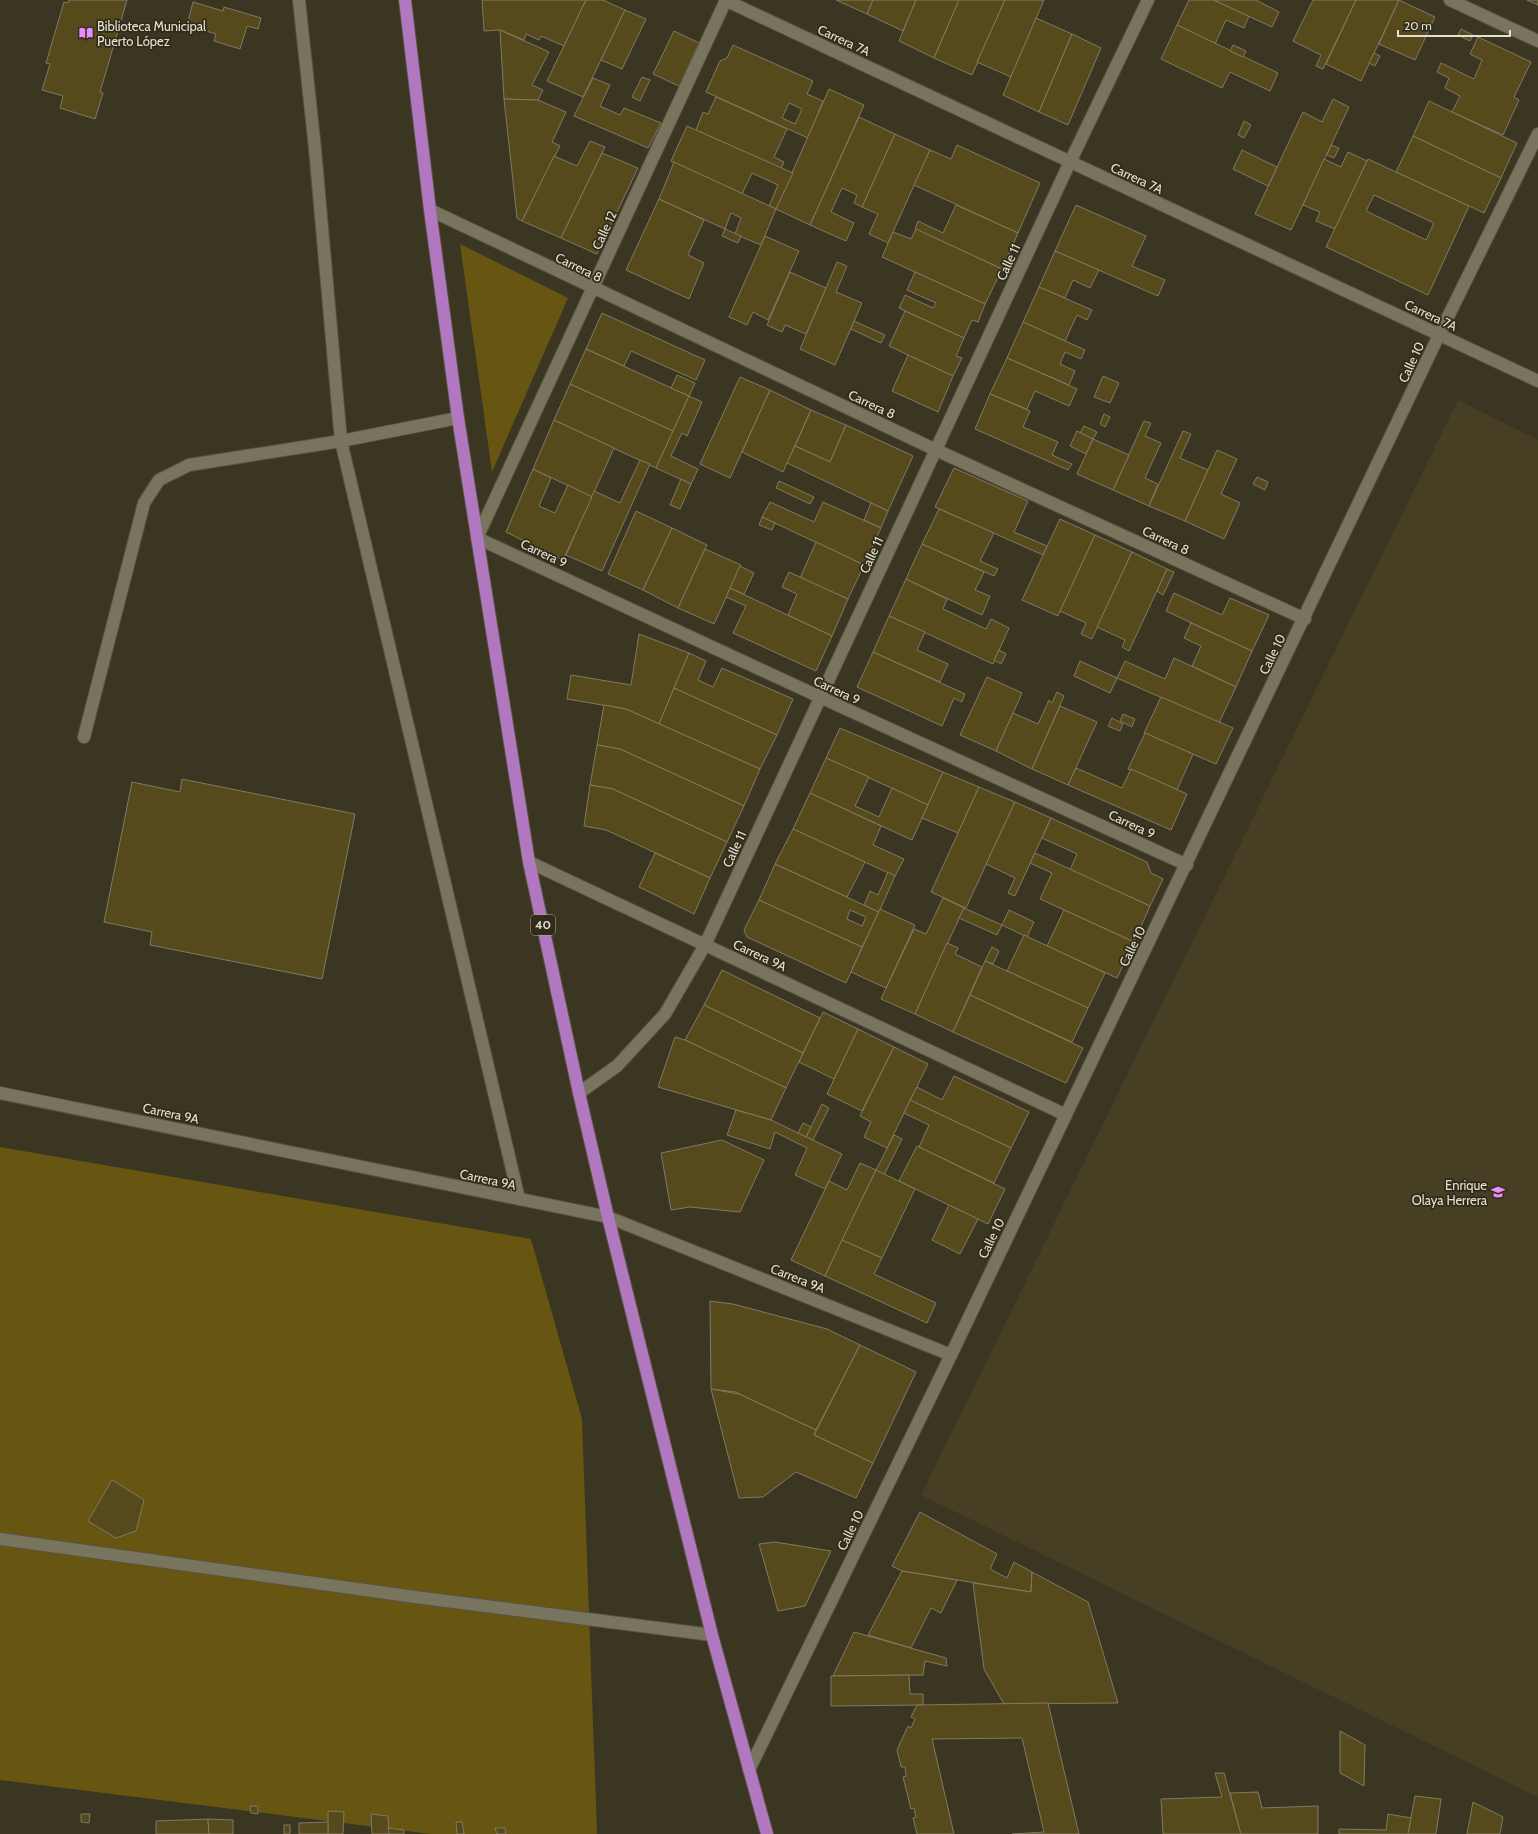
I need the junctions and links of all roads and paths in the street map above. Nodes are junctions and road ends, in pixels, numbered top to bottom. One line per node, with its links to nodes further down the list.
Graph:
1 (299, 0): 14 (street)
2 (405, 0): 9 (highway, 40)
3 (726, 0): 8 (street, Carrera 7A); 10 (street, Calle 12)
4 (1148, 0): 8 (street, Calle 11)
5 (1450, 0): 6 (street)
6 (1538, 41)
7 (1538, 134): 11 (street, Calle 10)
8 (1070, 162): 11 (street, Carrera 7A); 15 (street, Calle 11)
9 (430, 210): 10 (street, Carrera 8); 13 (highway, 40)
10 (593, 289): 15 (street, Carrera 8); 16 (street, Calle 12)
11 (1439, 335): 12 (street, Carrera 7A); 17 (street, Calle 10)
12 (1538, 381)
13 (458, 418): 14 (street); 16 (highway, 40)
14 (341, 441): 19 (street); 26 (street)
15 (936, 450): 17 (street, Carrera 8); 18 (street, Calle 11)
16 (477, 538): 18 (street, Carrera 9); 20 (highway, 40)
17 (1304, 619): 21 (street, Calle 10)
18 (820, 697): 21 (street, Carrera 9); 22 (street, Calle 11)
19 (84, 737)
20 (529, 862): 22 (street, Carrera 9A); 24 (highway, 40)
21 (1187, 865): 25 (street, Calle 10)
22 (705, 945): 24 (street, Calle 11); 25 (street, Carrera 9A)
23 (0, 1093): 26 (street, Carrera 9A)
24 (579, 1093): 27 (highway, 40)
25 (1066, 1115): 28 (street, Calle 10)
26 (519, 1199): 27 (street, Carrera 9A)
27 (608, 1217): 28 (street, Carrera 9A); 30 (highway, 40)
28 (951, 1355): 31 (street, Calle 10)
29 (0, 1539): 30 (street)
30 (712, 1635): 31 (highway, 40)
31 (749, 1770): 32 (highway, 40)
32 (767, 1834)

